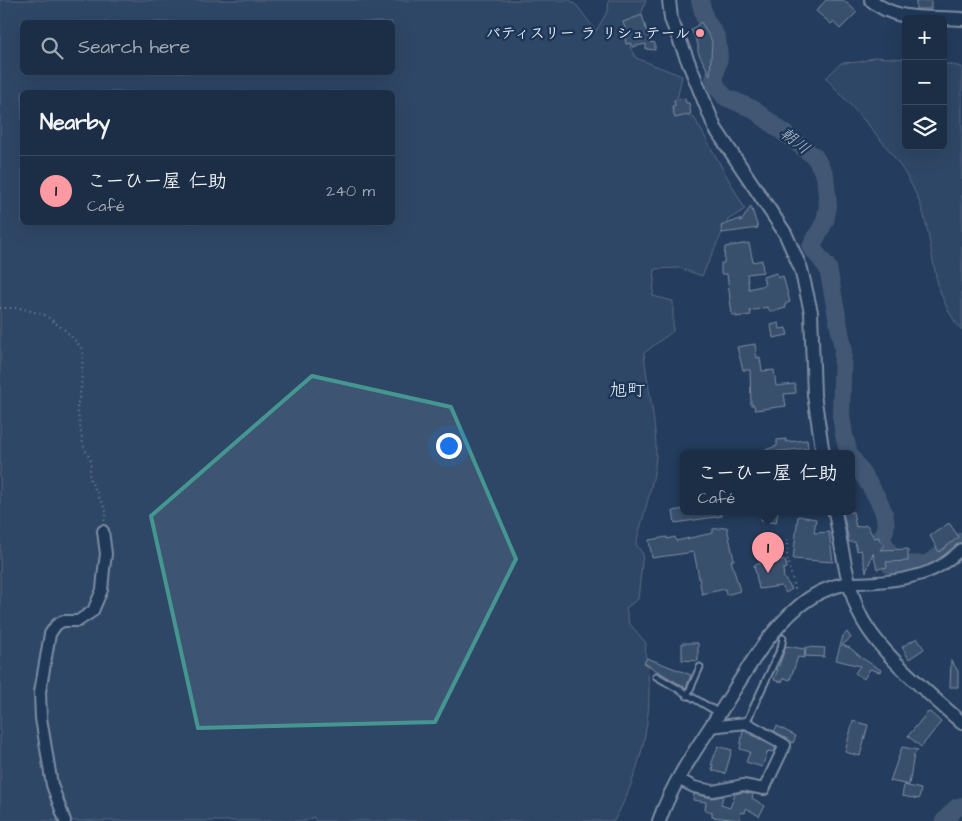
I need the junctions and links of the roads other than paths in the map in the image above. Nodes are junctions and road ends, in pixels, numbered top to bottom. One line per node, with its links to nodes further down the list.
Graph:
1 (669, 0): 4 (street)
2 (871, 0): 3 (street)
3 (962, 19)
4 (822, 450)
5 (835, 515): 8 (street)
6 (103, 531): 18 (street)
7 (962, 549): 8 (street)
8 (850, 583): 13 (street); 15 (street)
9 (783, 638): 14 (lane)
10 (700, 667): 12 (lane)
11 (656, 676): 12 (lane)
12 (688, 696): 13 (lane)
13 (719, 714): 16 (street)
14 (746, 723): 16 (street); 17 (street)
15 (962, 723)
16 (710, 727): 17 (street)
17 (678, 779): 19 (street)
18 (65, 821)
19 (659, 821)

